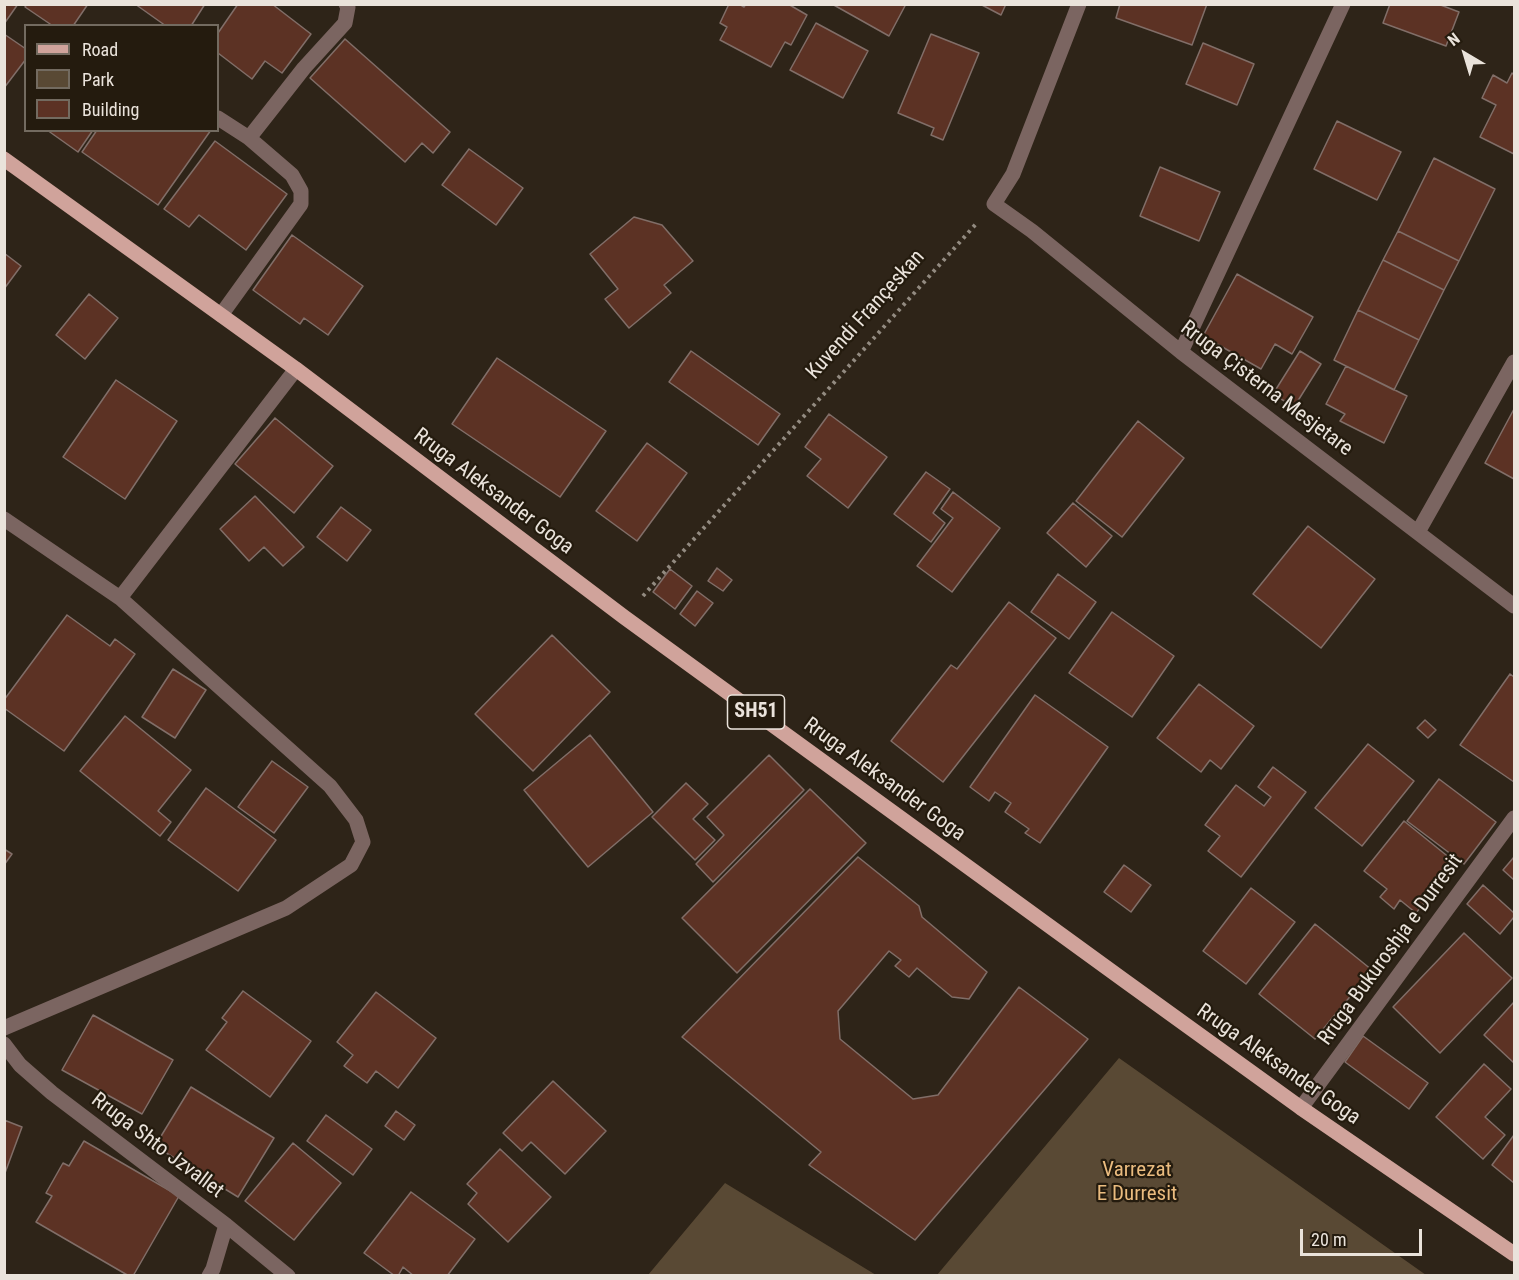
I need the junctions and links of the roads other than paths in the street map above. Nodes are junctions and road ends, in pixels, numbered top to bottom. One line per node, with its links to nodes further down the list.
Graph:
1 (346, 4): 5 (street)
2 (1079, 4): 8 (street, Rruga Çisterna Mesjetare)
3 (1343, 4): 8 (street)
4 (219, 119): 5 (street)
5 (249, 138): 7 (street)
6 (4, 159): 7 (main road, Rruga Aleksander Goga / SH51)
7 (221, 315): 10 (main road, Rruga Aleksander Goga / SH51)
8 (1181, 352): 12 (street, Rruga Çisterna Mesjetare)
9 (1515, 362): 12 (street)
10 (296, 369): 13 (street); 18 (main road, Rruga Aleksander Goga / SH51)
11 (4, 519): 13 (street)
12 (1418, 532): 14 (street, Rruga Çisterna Mesjetare)
13 (120, 598): 16 (street)
14 (1515, 606)
15 (1515, 818): 18 (street, Rruga Bukuroshja e Durresit)
16 (4, 1028)
17 (4, 1044): 19 (street, Rruga Shto Jzvallet)
18 (1301, 1108): 20 (main road, Rruga Aleksander Goga / SH51)
19 (226, 1224): 21 (street); 22 (street, Rruga Shto Jzvallet)
20 (1515, 1254)
21 (209, 1275)
22 (288, 1275)

